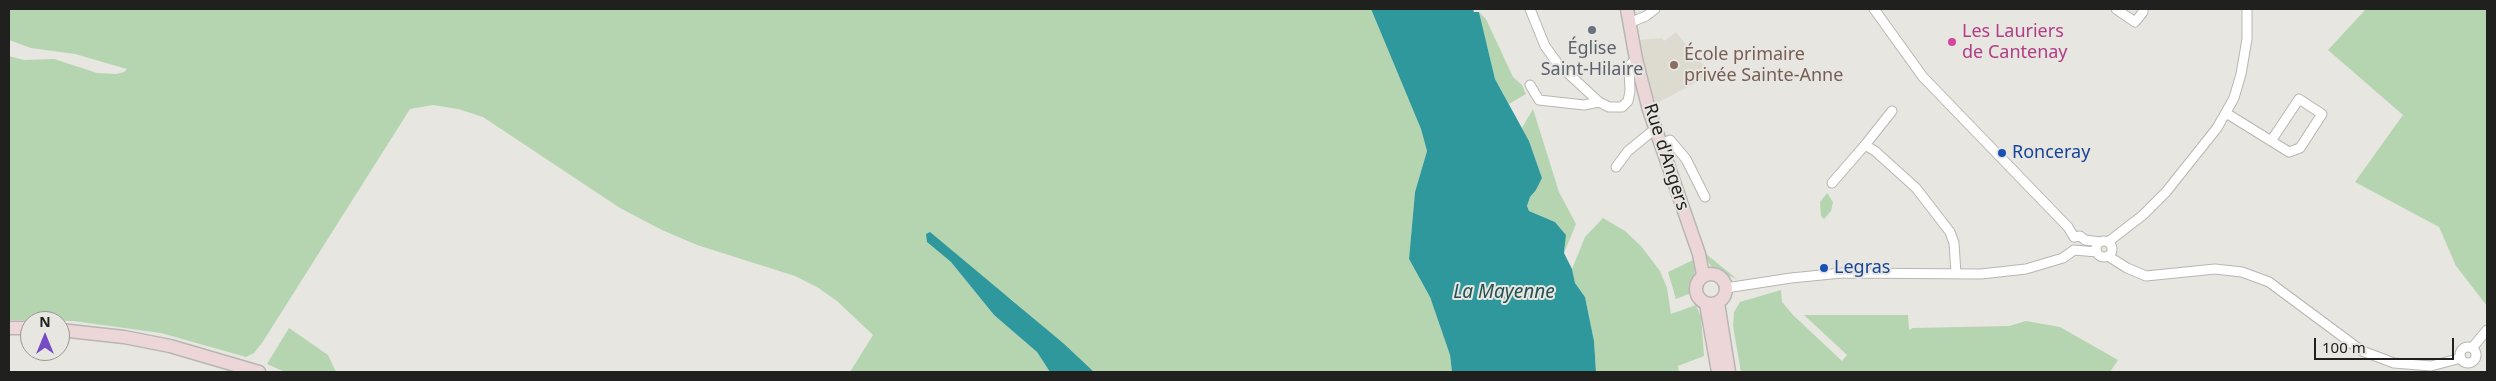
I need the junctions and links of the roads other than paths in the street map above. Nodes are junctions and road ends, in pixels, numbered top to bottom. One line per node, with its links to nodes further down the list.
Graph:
1 (1530, 9): 11 (street)
2 (1626, 9): 8 (main road, Rue d'Angers)
3 (1656, 9): 8 (street)
4 (1874, 9): 21 (street)
5 (2116, 9): 6 (street)
6 (2143, 9)
7 (2248, 9): 13 (street)
8 (1629, 23): 9 (main road, Rue d'Angers)
9 (1636, 59): 11 (street); 14 (main road, Rue d'Angers)
10 (1530, 85): 11 (street)
11 (1599, 102)
12 (1892, 111): 17 (street)
13 (2226, 113): 15 (street); 23 (street)
14 (1655, 129): 16 (main road, Rue d'Angers); 18 (street)
15 (2271, 141): 15 (street)
16 (1661, 144): 20 (street); 28 (main road, Rue d'Angers)
17 (1865, 145): 19 (street); 27 (street)
18 (1616, 167)
19 (1832, 183)
20 (1705, 197)
21 (2074, 237): 22 (street); 24 (street)
22 (2085, 240): 23 (street); 24 (street)
23 (2104, 242): 25 (street); 26 (street)
24 (2078, 250): 25 (street); 27 (street)
25 (2097, 252): 26 (street)
26 (2108, 256): 31 (street)
27 (1956, 274): 29 (street)
28 (1703, 275): 29 (main road); 30 (main road)
29 (1726, 288): 30 (main road)
30 (1712, 303): 34 (main road); 35 (main road)
31 (2487, 330)
32 (70, 331): 33 (main road)
33 (259, 372)
34 (1718, 372)
35 (1729, 372)

